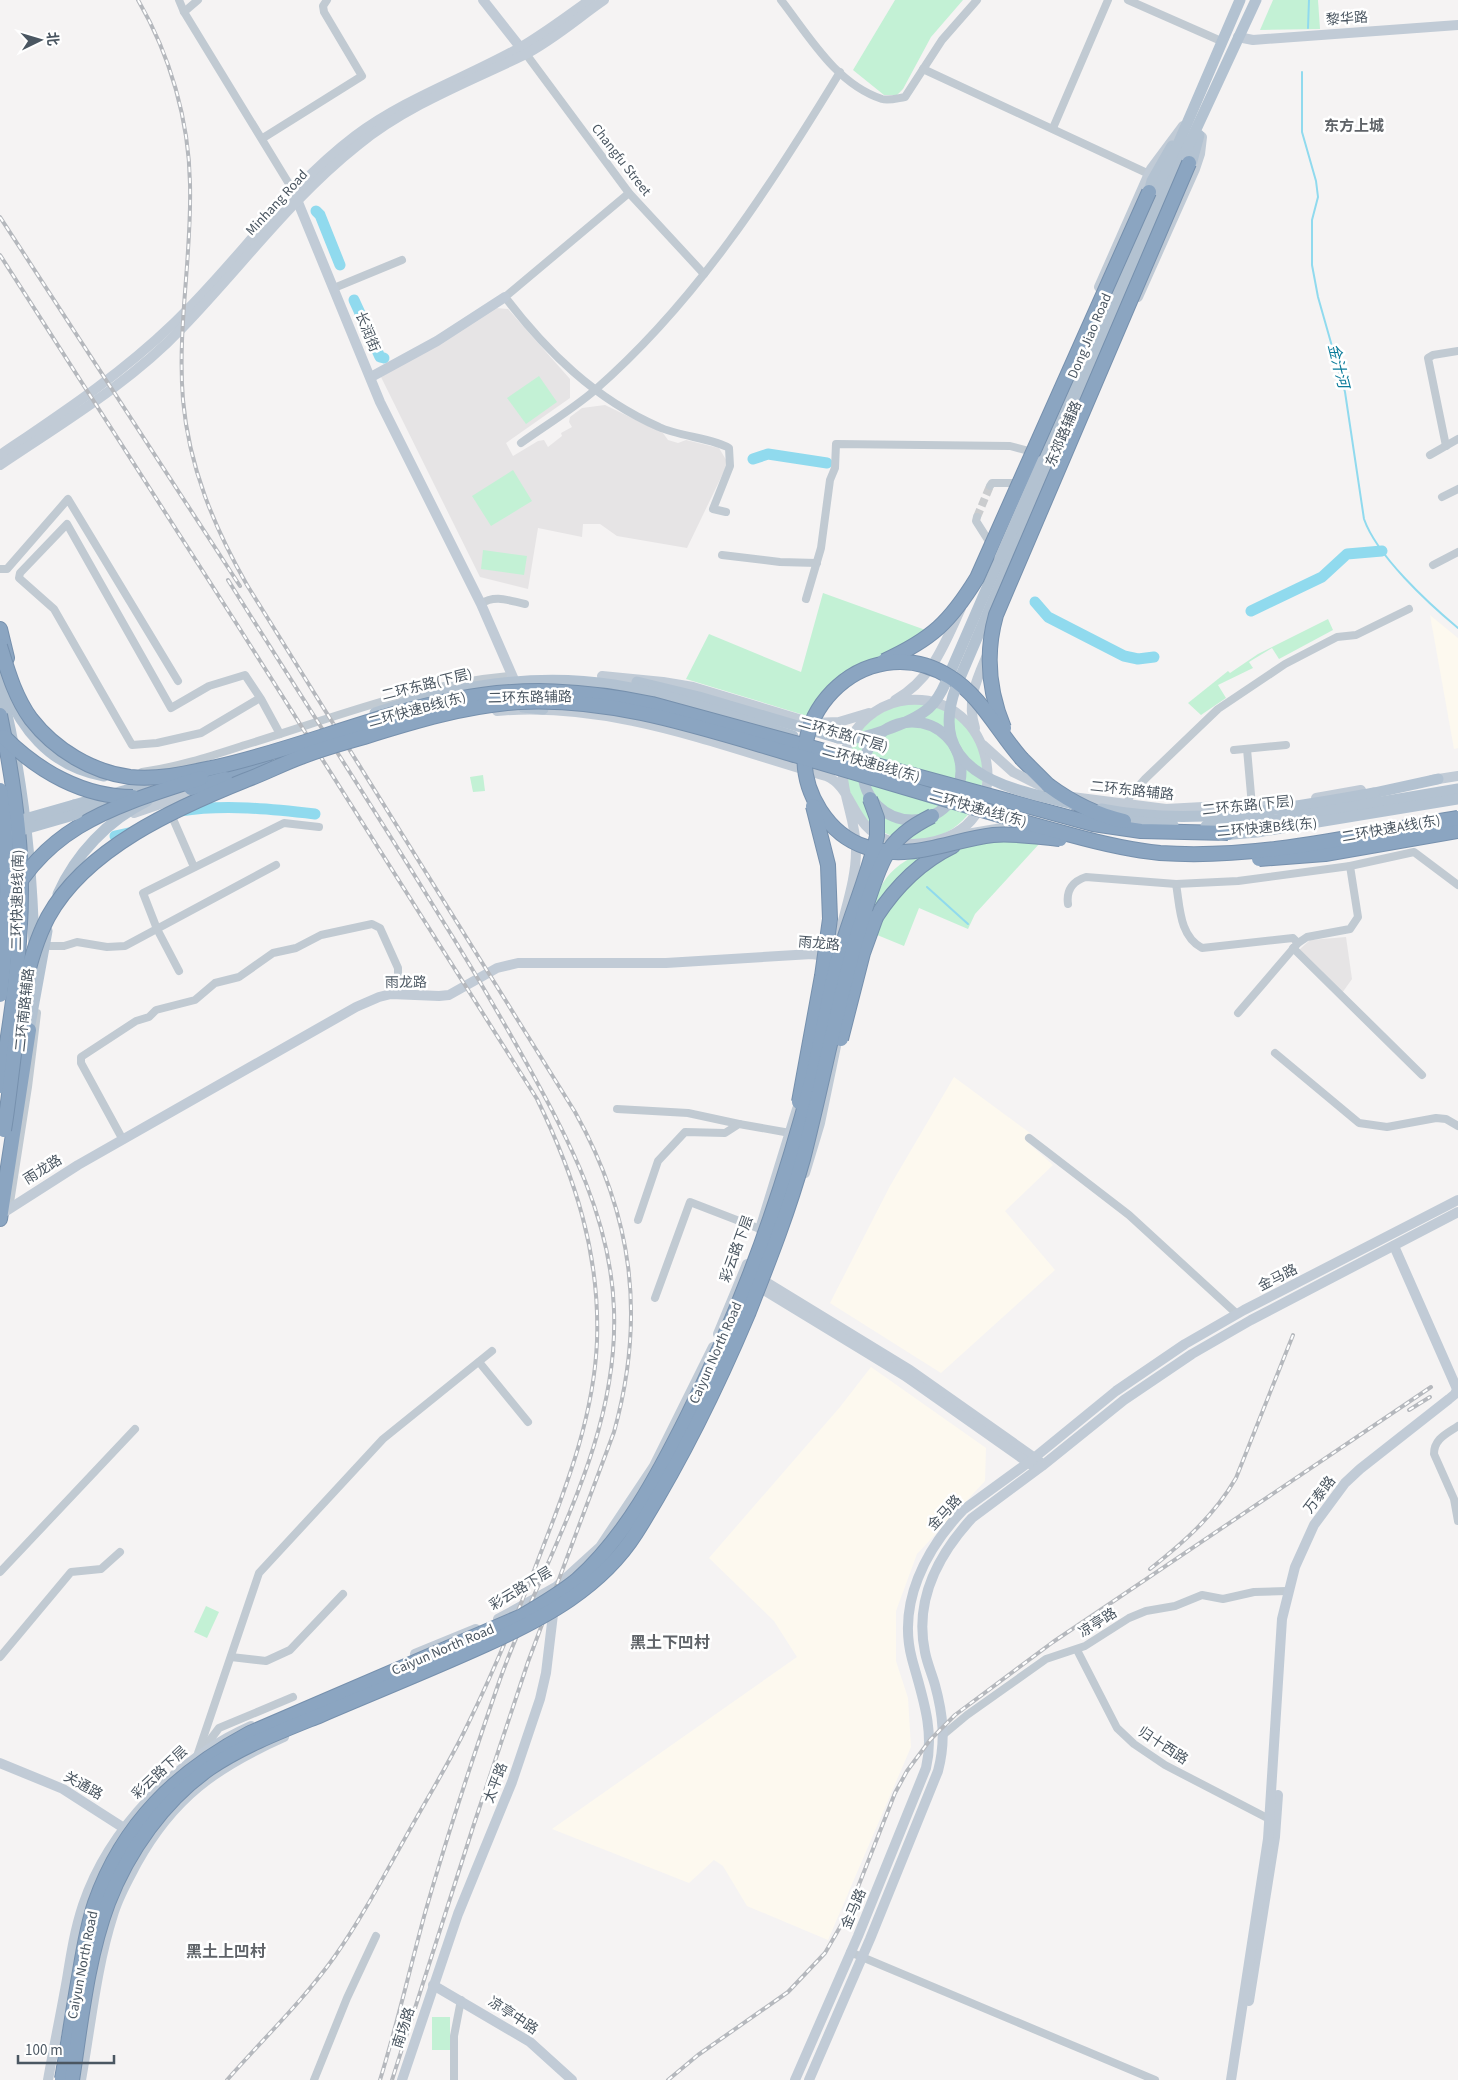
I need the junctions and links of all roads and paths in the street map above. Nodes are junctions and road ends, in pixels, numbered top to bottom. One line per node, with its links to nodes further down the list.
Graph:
1 (179, 0): 13 (street, 长润街)
2 (198, 0): 13 (street)
3 (327, 0): 22 (street)
4 (483, 0): 17 (main road)
5 (590, 0): 17 (main road, Minhang Road)
6 (604, 0): 17 (main road, Minhang Road)
7 (781, 0): 19 (street)
8 (977, 0): 18 (street)
9 (1108, 0): 21 (street)
10 (1128, 0): 16 (street)
11 (1240, 0): 16 (main road, Dong Jiao Road)
12 (1256, 0): 15 (main road, Dong Jiao Road)
13 (184, 12): 22 (street, 长润街)
14 (1458, 25): 15 (main road, 黎华路)
15 (1238, 37): 20 (main road, Dong Jiao Road)
16 (1221, 41): 20 (main road, Dong Jiao Road)
17 (524, 50): 26 (street, Changfu Street); 27 (main road, Minhang Road)
18 (923, 69): 19 (street); 21 (street)
19 (840, 72): 29 (street)
20 (1200, 110): 23 (main road); 24 (main road, 东郊路辅路); 25 (main road); 41 (main road, Dong Jiao Road); 52 (main road, Dong Jiao Road); 81 (main road, 东郊路辅路)
21 (1053, 128): 24 (street)
22 (263, 138): 27 (street, 长润街)
23 (1189, 163): 88 (highway, bridge)
24 (1149, 174): 38 (main road, 东郊路辅路)
25 (1149, 192): 63 (highway, bridge)
26 (629, 193): 29 (street, Changfu Street); 31 (street)
27 (296, 195): 30 (main road, 长润街); 39 (main road, Minhang Road); 42 (main road, Minhang Road)
28 (402, 260): 30 (street)
29 (704, 274): 34 (street)
30 (334, 288): 33 (main road, 长润街)
31 (505, 297): 33 (main road); 34 (street)
32 (1458, 351): 37 (street)
33 (371, 377): 58 (main road, 长润街)
34 (594, 390): 36 (street); 47 (street)
35 (1458, 439): 37 (street)
36 (521, 443)
37 (1446, 446): 40 (street)
38 (1029, 451): 43 (main road, 东郊路辅路); 53 (street)
39 (0, 455)
40 (1430, 455)
41 (1042, 461): 43 (main road); 52 (main road, Dong Jiao Road, bridge)
42 (0, 465)
43 (1015, 483): 44 (street); 49 (main road, 东郊路辅路)
44 (990, 486)
45 (1458, 490): 46 (street)
46 (1442, 497)
47 (726, 512)
48 (977, 517): 49 (street)
49 (990, 543): 52 (main road); 74 (main road, 东郊路辅路)
50 (1458, 552): 54 (street)
51 (722, 555): 53 (street)
52 (1005, 560): 68 (main road, Dong Jiao Road, bridge)
53 (817, 563): 57 (street)
54 (1433, 565)
55 (3, 569): 56 (street); 67 (street)
56 (19, 578): 72 (street); 72 (street)
57 (806, 599)
58 (481, 604): 59 (street); 66 (main road, 长润街)
59 (525, 604)
60 (1409, 609): 101 (street)
61 (0, 630): 75 (highway, bridge)
62 (0, 646): 75 (highway, bridge)
63 (870, 668): 88 (highway, bridge); 90 (highway, bridge)
64 (602, 676): 66 (main road); 74 (main road); 78 (main road, bridge)
65 (0, 678): 91 (main road)
66 (512, 678): 70 (main road, 二环东路(下层)); 71 (main road); 80 (street, 二环东路辅路)
67 (178, 681)
68 (951, 684): 78 (main road, bridge); 82 (main road, bridge)
69 (0, 685): 140 (main road)
70 (561, 686): 71 (main road, 二环东路(下层)); 99 (main road, 二环东路(下层), bridge); 108 (main road, 二环东路(下层), bridge)
71 (463, 694): 73 (main road, 二环东路(下层)); 89 (main road, 二环东路(下层))
72 (260, 698): 80 (street)
73 (450, 701): 76 (main road); 89 (main road, 二环东路(下层))
74 (884, 706): 81 (main road); 96 (main road)
75 (24, 708): 84 (highway, bridge)
76 (543, 709): 96 (main road, 二环东路辅路); 100 (main road, 二环东路辅路)
77 (0, 714): 143 (highway, 二环快速B线(南), bridge)
78 (897, 724): 82 (main road, bridge); 98 (main road, bridge)
79 (0, 733): 87 (highway, bridge)
80 (280, 734): 91 (street, 二环东路辅路)
81 (979, 738): 101 (main road, 二环东路辅路); 118 (main road)
82 (955, 745): 104 (main road, bridge); 105 (main road, bridge)
83 (1286, 745): 86 (street)
84 (290, 748): 114 (highway, 二环快速B线(东), bridge); 129 (highway, bridge)
85 (1234, 750): 86 (street)
86 (1247, 750): 102 (street)
87 (301, 757): 120 (highway, 二环快速A线(东), bridge); 150 (highway, bridge)
88 (1022, 759): 114 (highway, bridge)
89 (231, 765): 91 (main road); 103 (main road); 113 (main road)
90 (805, 768): 119 (highway, bridge); 151 (highway, bridge)
91 (81, 770)
92 (1458, 776): 93 (main road, 二环东路辅路)
93 (1438, 779): 102 (main road, 二环东路辅路); 104 (main road, bridge)
94 (0, 790): 138 (highway, bridge)
95 (1458, 790): 106 (highway, bridge); 110 (main road, 二环东路(下层), bridge)
96 (847, 798): 118 (main road); 133 (main road, 彩云路下层)
97 (0, 799): 135 (main road)
98 (870, 799): 105 (main road, bridge); 151 (highway, bridge)
99 (1458, 799): 106 (highway, 二环快速B线(东), bridge)
100 (166, 804): 113 (main road, 二环东路辅路); 124 (street)
101 (1126, 806): 102 (main road, 二环东路辅路)
102 (1252, 806)
103 (76, 810): 109 (main road, bridge); 116 (main road, bridge)
104 (1147, 815): 108 (main road, bridge); 110 (main road, bridge)
105 (932, 816): 151 (highway, bridge)
106 (1362, 817): 114 (highway, 二环快速B线(东), bridge)
107 (1458, 817): 115 (main road); 121 (highway, 二环快速A线(东), bridge)
108 (1104, 818): 110 (main road, 二环东路(下层), bridge)
109 (0, 826)
110 (1195, 826)
111 (319, 827): 124 (street)
112 (1458, 831): 121 (highway, bridge)
113 (101, 833): 127 (main road)
114 (1212, 833)
115 (1352, 834): 117 (main road); 123 (street)
116 (0, 836)
117 (1339, 836): 118 (main road); 123 (street)
118 (939, 840): 134 (main road)
119 (964, 841): 120 (highway, bridge); 151 (highway, bridge)
120 (1106, 844): 121 (highway, 二环快速A线(东), bridge)
121 (1224, 853)
122 (276, 865): 130 (street)
123 (1349, 866): 125 (street); 126 (street); 132 (street)
124 (194, 867): 130 (street)
125 (1176, 884): 128 (street); 132 (street)
126 (1458, 885)
127 (54, 904): 131 (street, 二环南路辅路); 140 (main road)
128 (1068, 904)
129 (0, 918)
130 (157, 929): 131 (street); 136 (street)
131 (45, 946): 154 (street, 二环南路辅路)
132 (1296, 946): 139 (street); 142 (street)
133 (835, 958): 134 (main road, 雨龙路); 137 (main road, 雨龙路); 147 (main road, 彩云路下层)
134 (856, 962): 159 (main road)
135 (0, 965)
136 (179, 971)
137 (398, 994): 149 (main road, 雨龙路); 149 (street)
138 (0, 995)
139 (1238, 1013)
140 (29, 1030): 154 (highway)
141 (1275, 1053): 146 (street)
142 (1422, 1075)
143 (0, 1086)
144 (618, 1109): 145 (street)
145 (739, 1124): 147 (street); 155 (street)
146 (1458, 1126)
147 (790, 1133): 156 (main road, 彩云路下层)
148 (1029, 1138): 161 (street)
149 (123, 1140): 154 (main road, 雨龙路)
150 (0, 1154)
151 (795, 1161): 193 (highway, Caiyun North Road, bridge)
152 (1458, 1200): 161 (main road, 金马路)
153 (1458, 1212): 157 (main road, 金马路)
154 (5, 1213)
155 (638, 1220)
156 (760, 1229): 158 (main road, 彩云路下层); 160 (street)
157 (1397, 1244): 164 (main road); 165 (main road); 170 (main road, 金马路)
158 (743, 1273): 159 (main road); 174 (main road, 彩云路下层)
159 (764, 1285): 169 (main road); 177 (main road)
160 (655, 1298)
161 (1237, 1314): 169 (main road, 金马路)
162 (492, 1351): 163 (street)
163 (479, 1362): 166 (street); 180 (street)
164 (1458, 1376)
165 (1457, 1395): 175 (main road, 万泰路); 185 (main road, 万泰路)
166 (528, 1422)
167 (1458, 1426): 171 (street)
168 (136, 1428): 173 (street)
169 (1032, 1459): 170 (main road); 189 (main road, 金马路)
170 (1039, 1468): 182 (main road, 金马路)
171 (1458, 1520)
172 (120, 1552): 179 (street)
173 (0, 1572)
174 (560, 1583): 177 (main road, 太平路); 183 (main road, 彩云路下层)
175 (1288, 1591): 178 (street, 凉亭路); 185 (main road, 万泰路)
176 (343, 1594): 180 (street)
177 (552, 1617): 187 (main road); 191 (main road, 太平路)
178 (1077, 1650): 182 (street, 凉亭路); 185 (street, 归十西路)
179 (1, 1653)
180 (231, 1657): 183 (street)
181 (293, 1697): 183 (street)
182 (944, 1735): 190 (main road, 金马路)
183 (197, 1756): 186 (main road, 彩云路下层)
184 (0, 1763): 186 (main road, 关通路)
185 (1273, 1821): 202 (main road); 203 (main road)
186 (125, 1828): 187 (main road, 关通路); 193 (main road, 彩云路下层)
187 (147, 1844): 194 (main road)
188 (376, 1936): 195 (street)
189 (850, 1952): 190 (street); 199 (main road, 金马路)
190 (862, 1957): 200 (main road, 金马路); 201 (street)
191 (433, 1984): 192 (main road, 凉亭中路); 196 (main road, 南场路)
192 (461, 2000): 197 (street); 198 (main road, 凉亭中路)
193 (61, 2080)
194 (81, 2080)
195 (314, 2080)
196 (402, 2080)
197 (454, 2080)
198 (572, 2080)
199 (795, 2080)
200 (809, 2080)
201 (1155, 2080)
202 (1231, 2080)
203 (1236, 2080)

